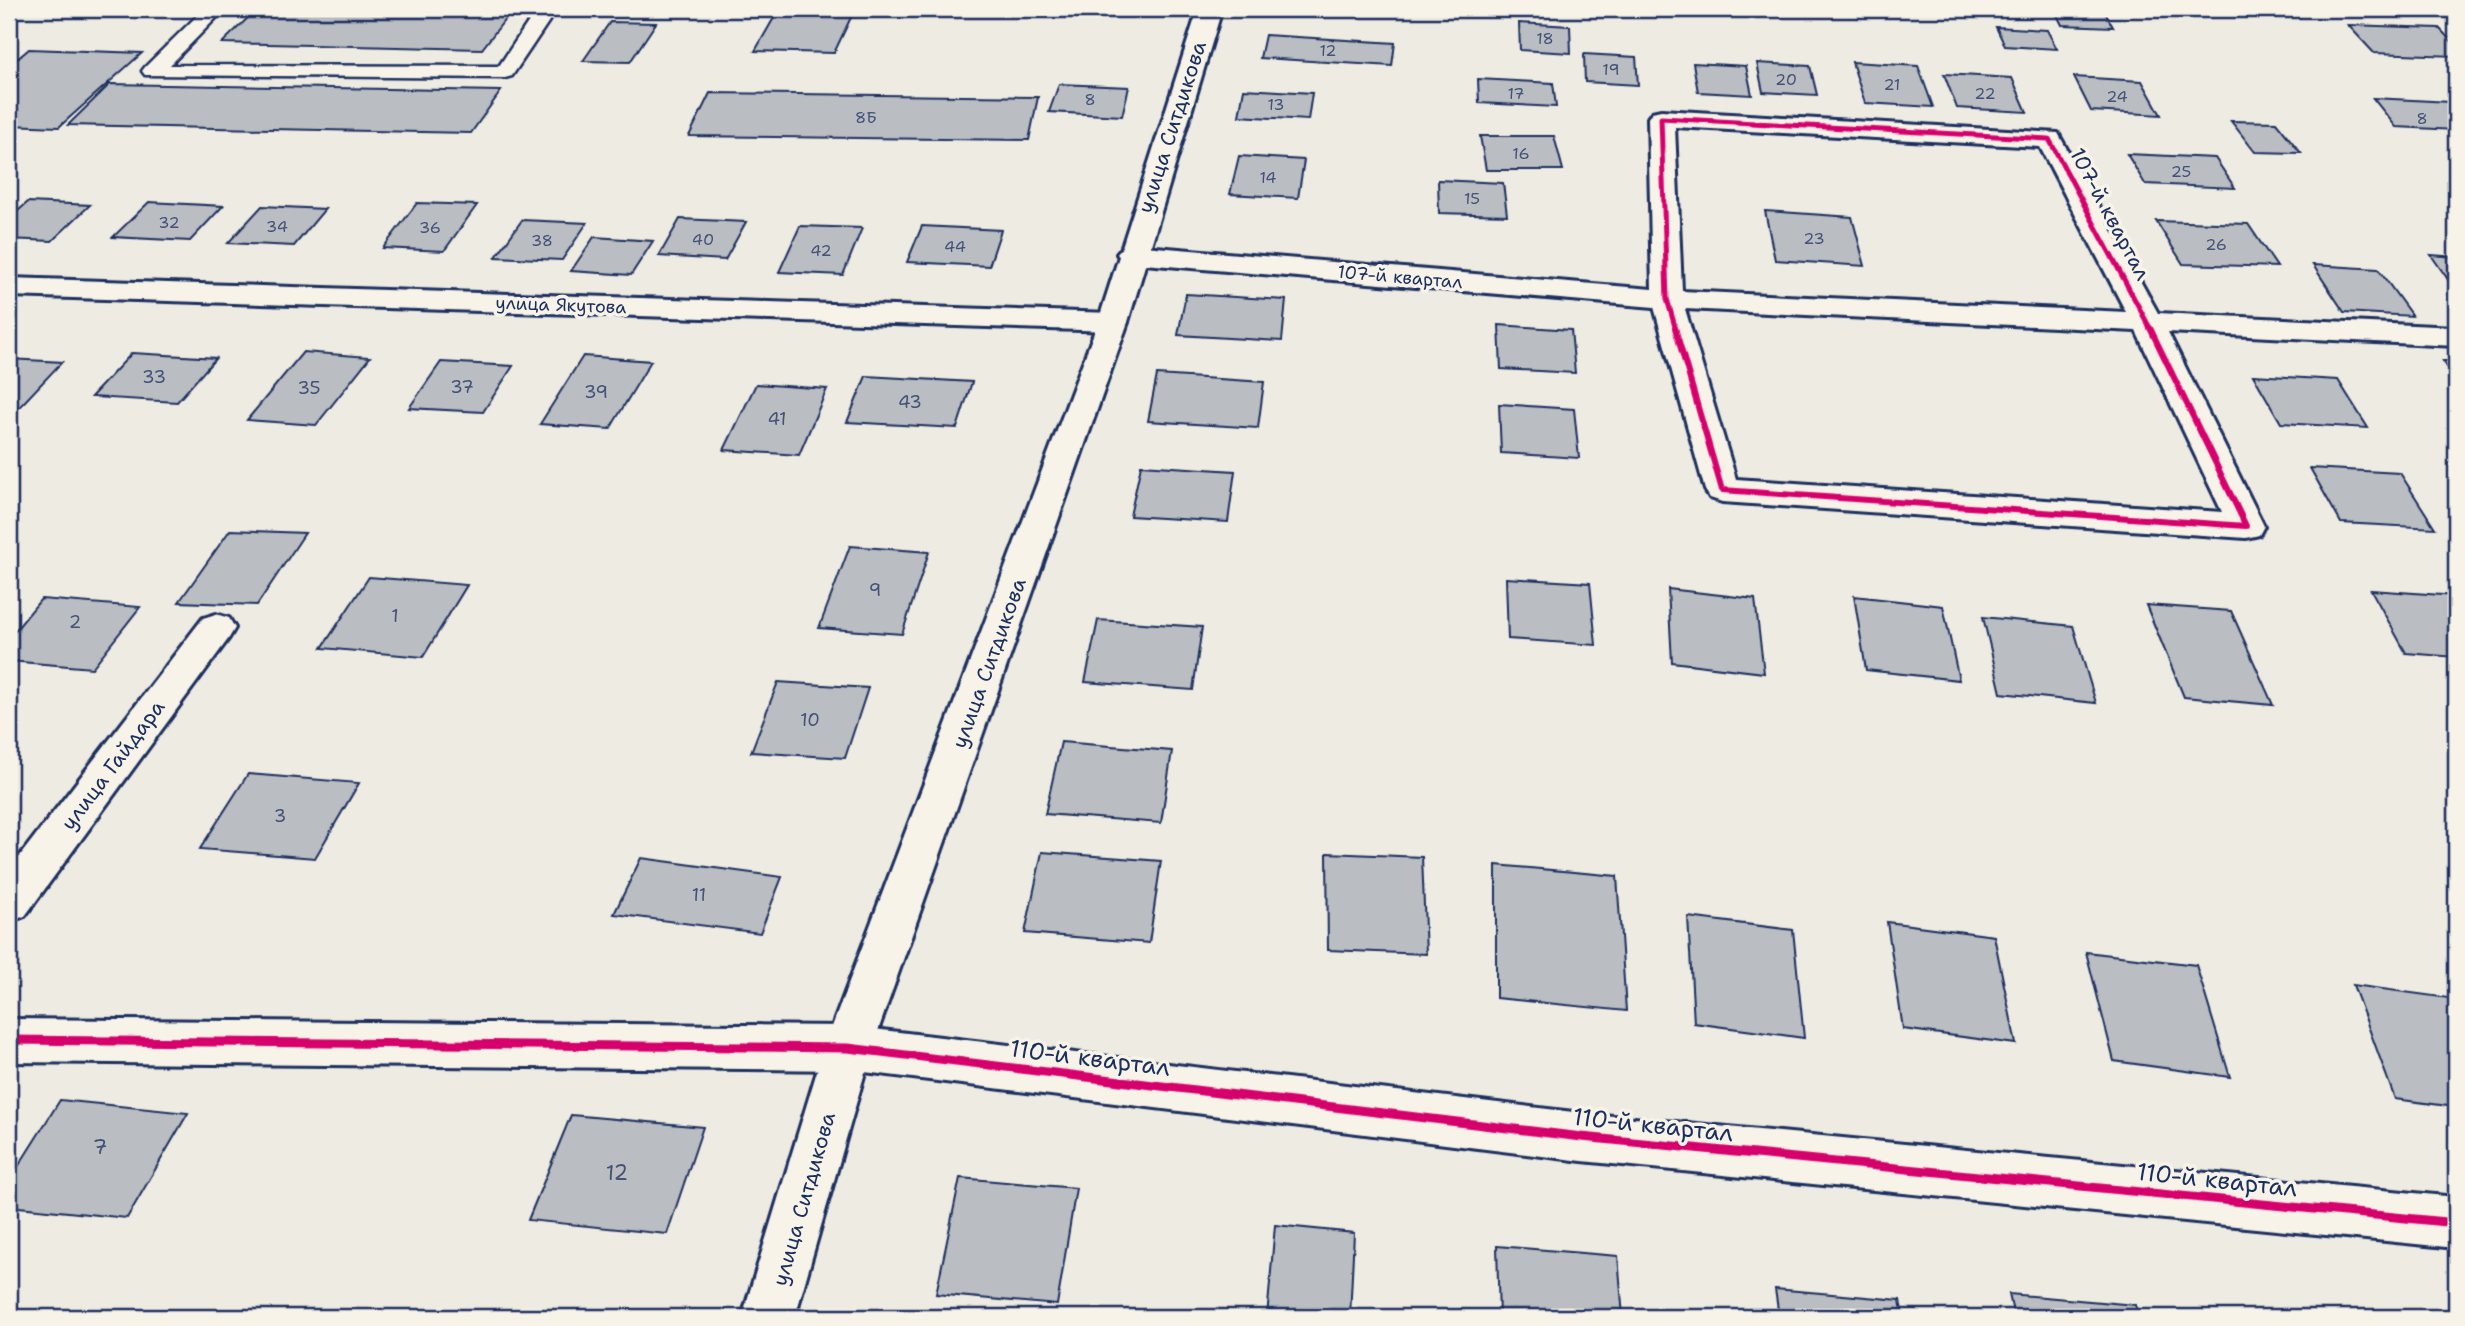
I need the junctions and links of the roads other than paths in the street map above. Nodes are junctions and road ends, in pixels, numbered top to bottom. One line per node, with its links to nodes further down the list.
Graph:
1 (215, 9): 2 (lane)
2 (547, 9)
3 (1210, 9): 4 (street, улица Ситдикова)
4 (1132, 254): 6 (street, 107-й квартал); 8 (street, улица Ситдикова)
5 (9, 287): 8 (street, улица Якутова)
6 (1667, 299): 7 (street, 107-й квартал); 7 (street, 107-й квартал); 7 (street, 107-й квартал)
7 (2147, 320): 9 (street, 107-й квартал)
8 (1113, 322): 13 (street, улица Ситдикова)
9 (2456, 337)
10 (216, 628): 11 (street, улица Гайдара)
11 (9, 903)
12 (9, 1040): 13 (street, 110-й квартал)
13 (848, 1048): 14 (street, 110-й квартал); 15 (street, улица Ситдикова)
14 (2456, 1223)
15 (768, 1317)

